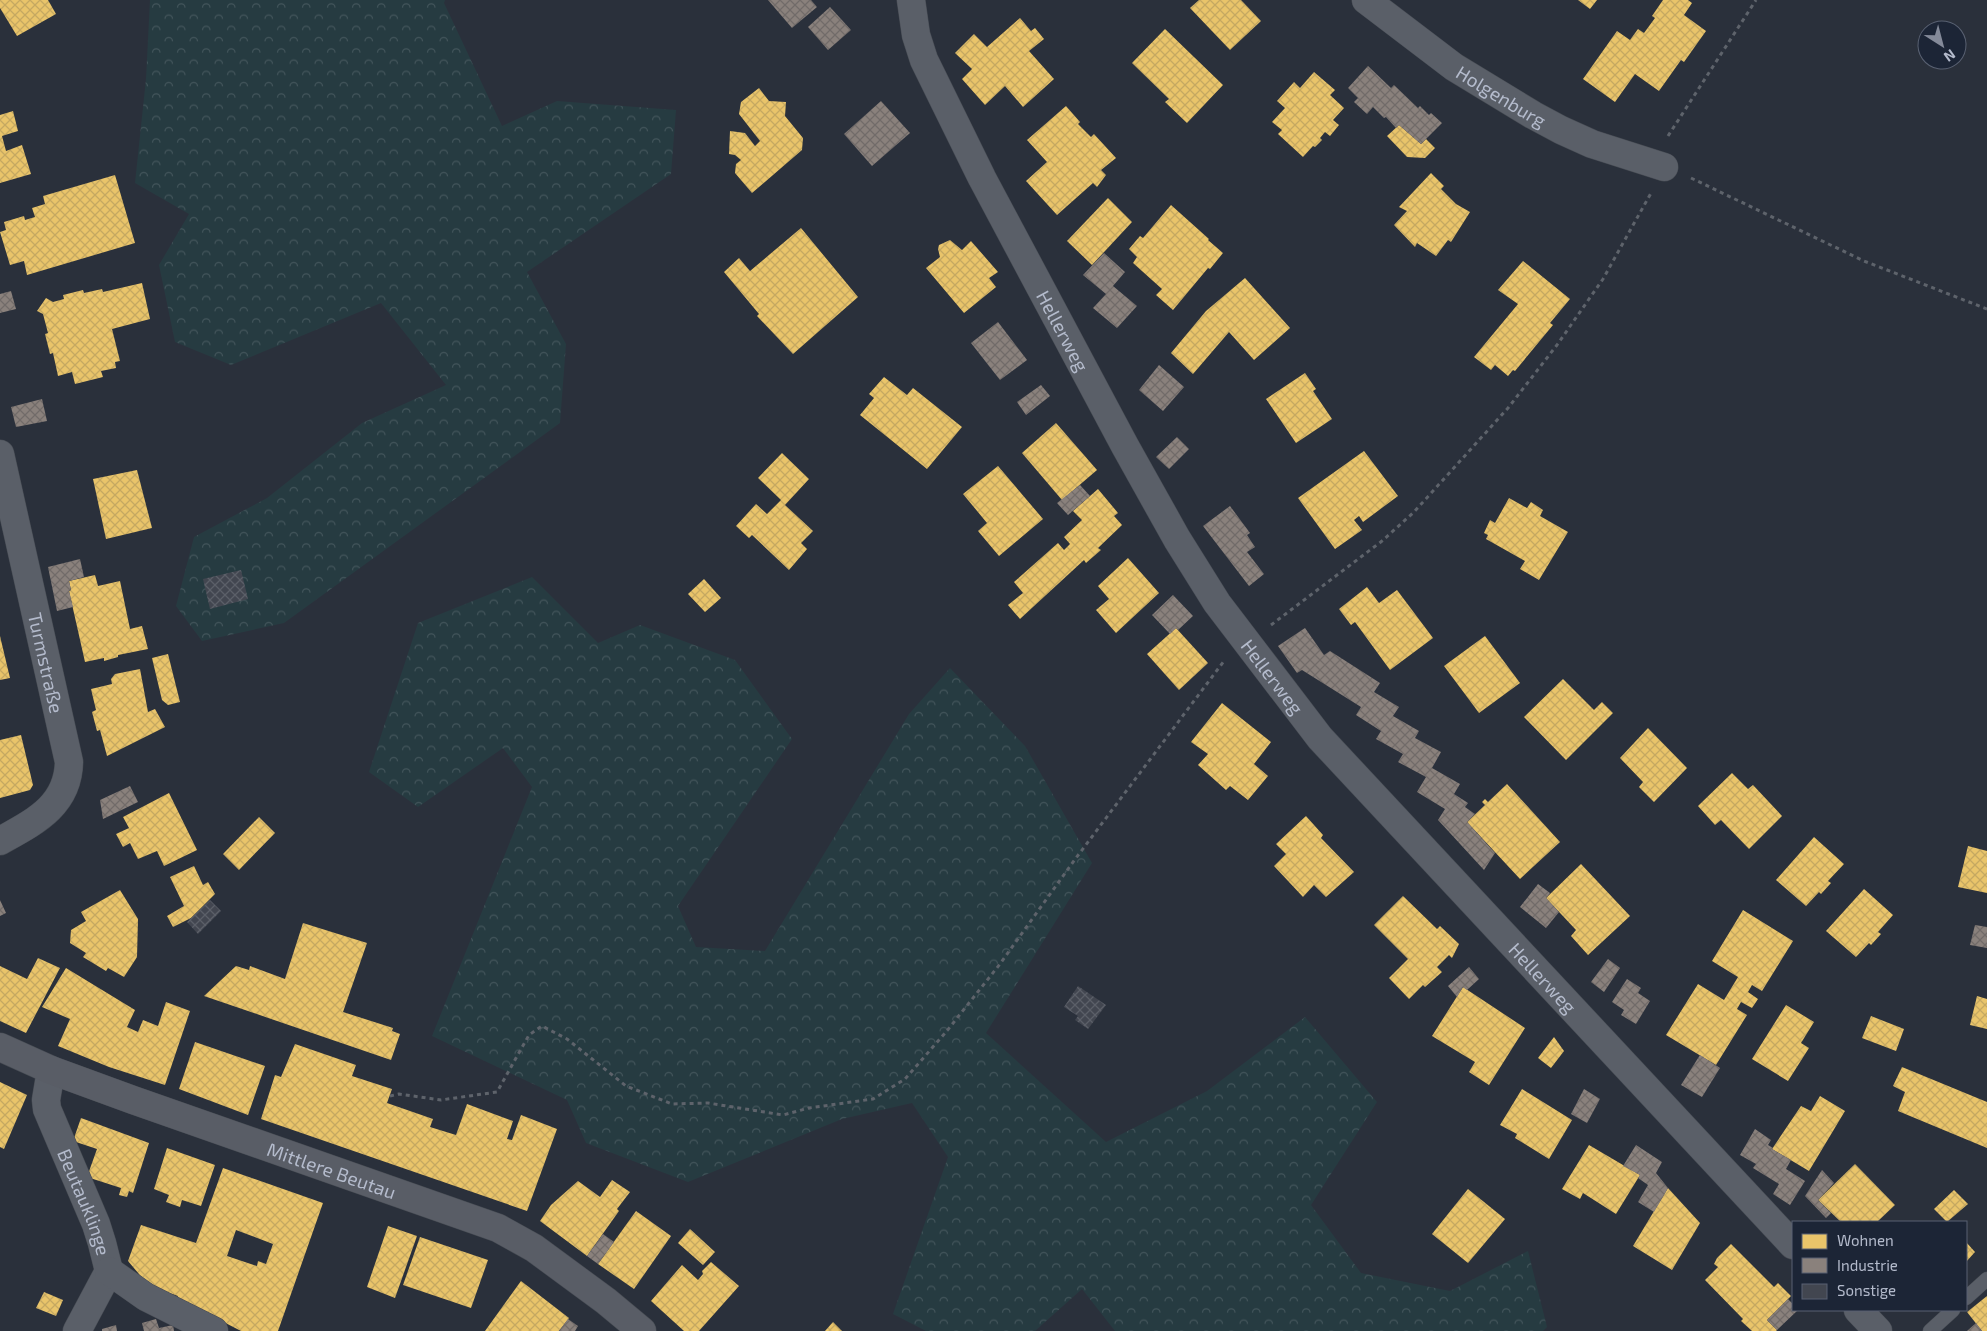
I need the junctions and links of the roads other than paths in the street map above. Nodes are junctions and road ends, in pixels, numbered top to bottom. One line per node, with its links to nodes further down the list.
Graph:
1 (911, 0): 8 (street, Hellerweg)
2 (1366, 0): 3 (street, Holgenburg)
3 (1658, 165)
4 (0, 454): 5 (street, Turmstraße)
5 (0, 841)
6 (0, 1046): 7 (main road, Mittlere Beutau)
7 (52, 1070): 9 (street, Beutauklinge); 16 (main road, Mittlere Beutau)
8 (1792, 1244)
9 (108, 1271): 14 (street, Beutauklinge); 15 (street)
10 (1987, 1278): 11 (lane)
11 (1967, 1297)
12 (1859, 1311): 17 (street)
13 (1952, 1311): 18 (lane)
14 (77, 1331)
15 (214, 1331)
16 (642, 1331)
17 (1878, 1331)
18 (1930, 1331)

